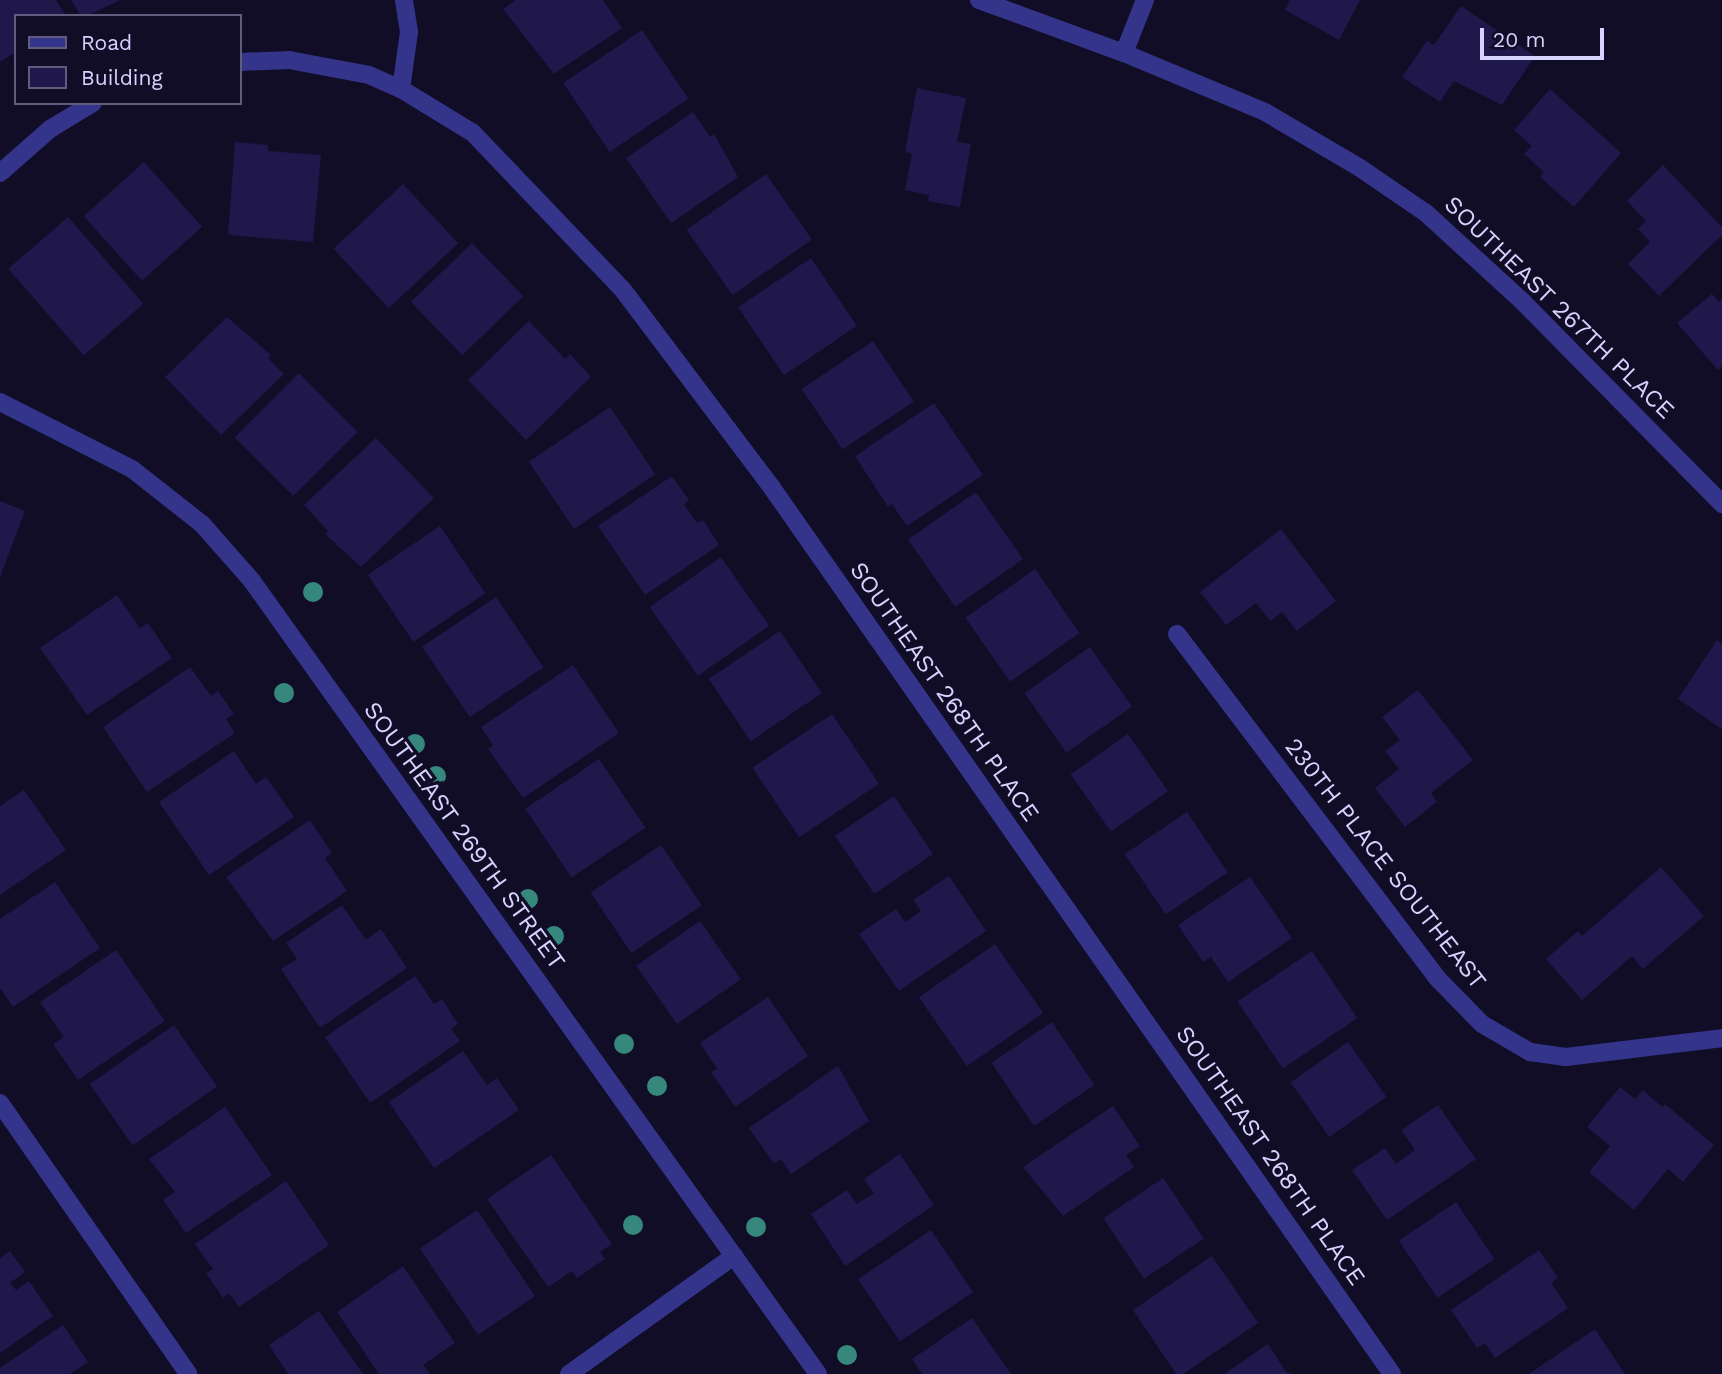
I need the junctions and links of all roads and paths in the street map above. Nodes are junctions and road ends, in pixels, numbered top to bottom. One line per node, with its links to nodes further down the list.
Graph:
1 (404, 0): 6 (street)
2 (979, 0): 4 (street, SOUTHEAST 267TH PLACE)
3 (1145, 0): 4 (street)
4 (1124, 53): 10 (street, SOUTHEAST 267TH PLACE)
5 (242, 62): 6 (street, SOUTHEAST 268TH PLACE)
6 (401, 89): 18 (street, SOUTHEAST 268TH PLACE)
7 (90, 105): 8 (street)
8 (0, 173)
9 (0, 402): 14 (street, SOUTHEAST 269TH STREET)
10 (1722, 504)
11 (1177, 634): 12 (street, 230TH PLACE SOUTHEAST)
12 (1722, 1038)
13 (0, 1102): 15 (street)
14 (734, 1256): 16 (street); 17 (street, SOUTHEAST 269TH STREET)
15 (188, 1374)
16 (569, 1374)
17 (818, 1374)
18 (1392, 1374)

